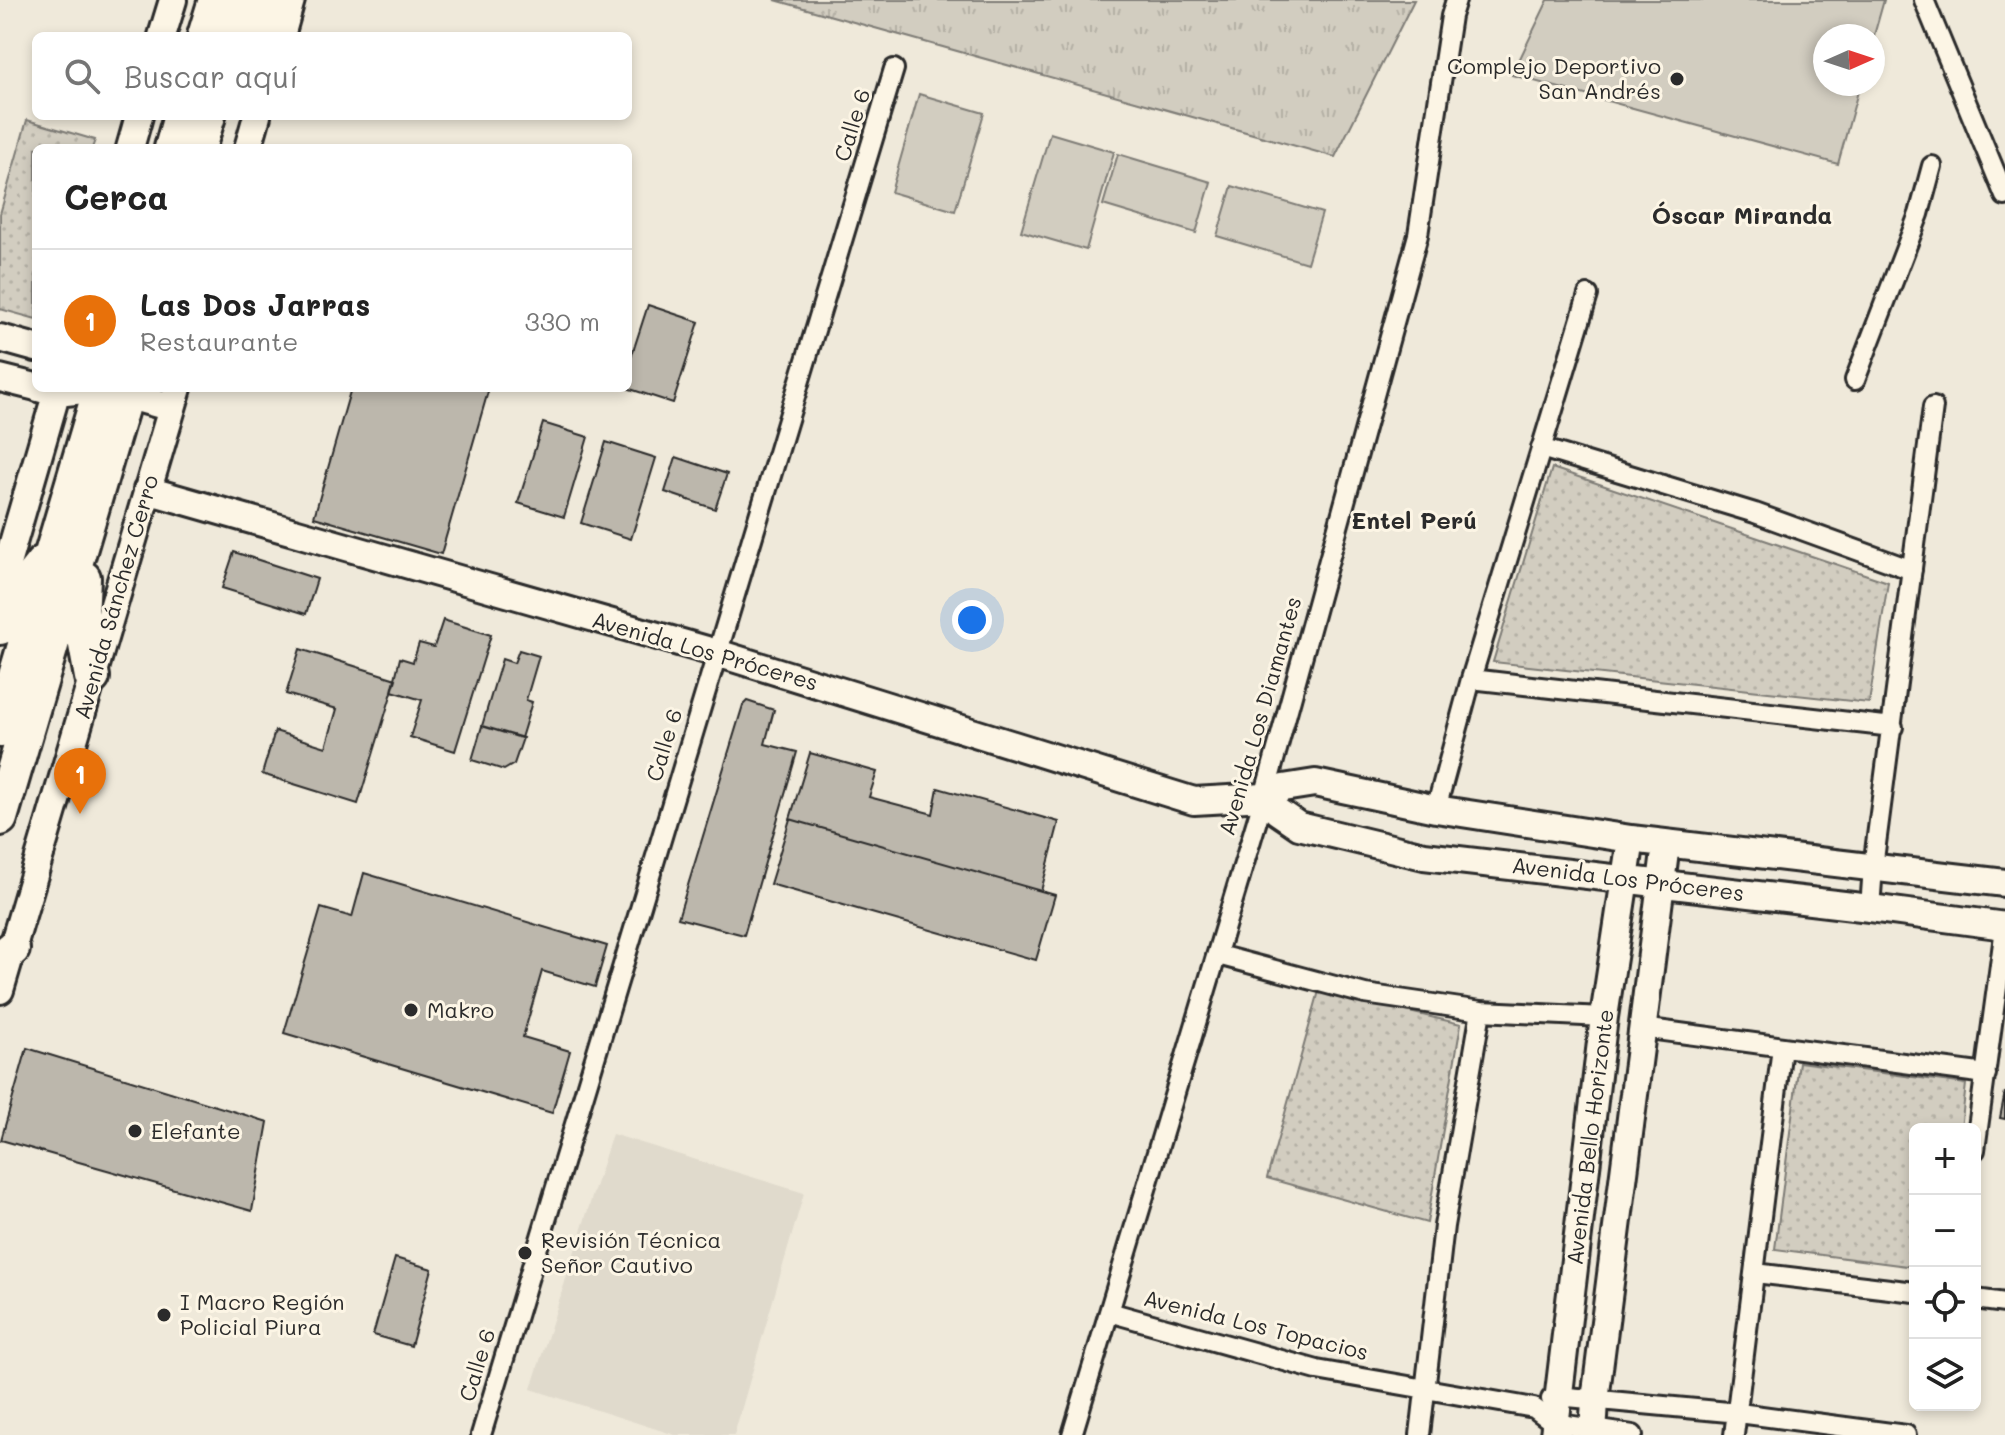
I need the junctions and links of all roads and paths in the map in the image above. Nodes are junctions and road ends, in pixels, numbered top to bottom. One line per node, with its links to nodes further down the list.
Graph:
1 (173, 0): 8 (street)
2 (216, 0): 9 (highway)
3 (242, 0): 10 (highway)
4 (275, 0): 11 (highway)
5 (291, 0): 12 (street)
6 (1456, 0): 50 (street, Avenida Los Diamantes)
7 (1924, 0): 25 (street)
8 (163, 32)
9 (206, 32)
10 (232, 32)
11 (251, 32)
12 (282, 32)
13 (894, 69): 45 (street, Calle 6)
14 (138, 120): 19 (street)
15 (155, 120): 20 (highway)
16 (180, 120): 21 (highway)
17 (207, 120): 22 (highway)
18 (256, 120): 23 (street)
19 (131, 144)
20 (158, 144)
21 (173, 144)
22 (199, 144)
23 (249, 144)
24 (1932, 166): 30 (street)
25 (2005, 196)
26 (1588, 295): 38 (street)
27 (0, 338): 28 (street)
28 (32, 347)
29 (0, 378): 31 (street)
30 (1855, 380)
31 (32, 385)
32 (46, 392): 43 (street)
33 (112, 392): 41 (highway)
34 (113, 392): 40 (highway)
35 (128, 392): 36 (street)
36 (175, 398): 39 (street, Avenida Sánchez Cerro)
37 (1933, 407): 42 (street)
38 (1541, 448): 42 (street); 47 (street)
39 (147, 490): 45 (street, Avenida Los Próceres); 46 (street, Avenida Sánchez Cerro)
40 (88, 522): 46 (highway); 52 (highway)
41 (53, 550): 44 (highway); 49 (highway)
42 (1912, 570): 48 (street)
43 (0, 588)
44 (0, 627)
45 (717, 653): 50 (street, Avenida Los Próceres); 80 (street, Calle 6)
46 (92, 677): 61 (street, Avenida Sánchez Cerro)
47 (1471, 679): 48 (street); 51 (street)
48 (1893, 727): 55 (street)
49 (0, 730)
50 (1264, 797): 51 (street, Avenida Los Próceres); 56 (street, Avenida Los Próceres); 62 (street, Avenida Los Diamantes)
51 (1436, 809): 53 (street, Avenida Los Próceres)
52 (0, 818)
53 (1631, 839): 54 (street, Avenida Los Próceres); 56 (street, Avenida Bello Horizonte)
54 (1666, 844): 55 (street, Avenida Los Próceres); 57 (street, Avenida Bello Horizonte)
55 (1873, 867): 58 (street, Avenida Los Próceres); 59 (street)
56 (1625, 878): 57 (street, Avenida Los Próceres); 65 (street, Avenida Bello Horizonte)
57 (1660, 883): 59 (street, Avenida Los Próceres); 66 (street, Avenida Bello Horizonte)
58 (2005, 883)
59 (1870, 908): 60 (street, Avenida Los Próceres)
60 (2005, 927): 68 (street)
61 (6, 954): 63 (street, Avenida Sánchez Cerro)
62 (1218, 955): 64 (street); 74 (street, Avenida Los Diamantes)
63 (0, 990)
64 (1481, 1011): 65 (street); 75 (street)
65 (1604, 1017): 78 (street, Avenida Bello Horizonte)
66 (1642, 1028): 67 (street); 76 (street, Avenida Bello Horizonte)
67 (1782, 1047): 68 (street); 70 (street)
68 (1986, 1074): 69 (street)
69 (1979, 1123)
70 (1755, 1273): 71 (street); 77 (street)
71 (1909, 1291)
72 (1981, 1300): 73 (street)
73 (2005, 1303)
74 (1109, 1312): 75 (street, Avenida Los Topacios); 81 (street, Avenida Los Diamantes)
75 (1424, 1388): 78 (street, Avenida Los Topacios); 82 (street)
76 (1595, 1400): 77 (street, Avenida Los Topacios); 78 (street, Avenida Los Topacios); 79 (street, Avenida Bello Horizonte)
77 (1739, 1413): 84 (street); 85 (street, Avenida Los Topacios)
78 (1550, 1416): 79 (street, Avenida Los Topacios)
79 (1594, 1432): 83 (street, Avenida Los Topacios)
80 (481, 1435)
81 (1072, 1435)
82 (1420, 1435)
83 (1633, 1435)
84 (1734, 1435)
85 (1906, 1435)

